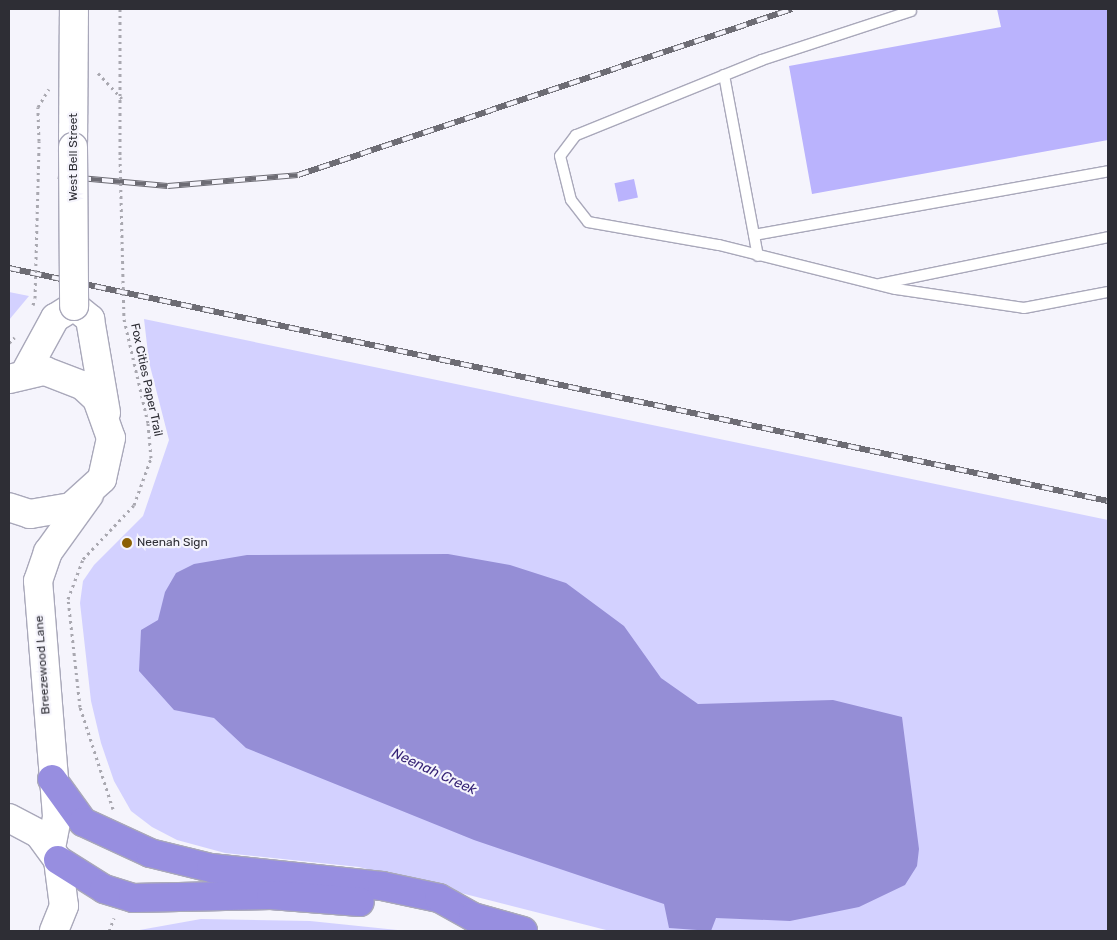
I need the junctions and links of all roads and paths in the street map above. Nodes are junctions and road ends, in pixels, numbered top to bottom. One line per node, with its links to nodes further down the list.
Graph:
1 (74, 9): 13 (main road, West Bell Street, bridge)
2 (120, 9): 14 (path, Fox Cities Paper Trail, bridge)
3 (910, 11): 4 (lane)
4 (724, 75): 7 (lane); 9 (lane)
5 (38, 107): 12 (path, bridge)
6 (1108, 170): 7 (lane)
7 (754, 235): 9 (lane)
8 (1108, 236): 10 (lane)
9 (758, 256): 10 (lane)
10 (876, 284): 11 (lane)
11 (1108, 292)
12 (35, 298)
13 (74, 306): 16 (main road); 17 (main road)
14 (128, 338): 15 (path); 22 (path, Fox Cities Paper Trail)
15 (118, 339)
16 (17, 376): 17 (main road)
17 (106, 417): 18 (main road, Breezewood Lane)
18 (89, 495): 19 (main road); 20 (main road, Breezewood Lane)
19 (9, 507)
20 (52, 779): 22 (highway); 23 (main road, Breezewood Lane)
21 (9, 818): 23 (main road)
22 (114, 836): 25 (highway)
23 (54, 854): 24 (highway); 26 (main road, Breezewood Lane)
24 (115, 894): 25 (highway); 27 (path)
25 (473, 917): 28 (highway)
26 (54, 931)
27 (109, 931)
28 (523, 931)

